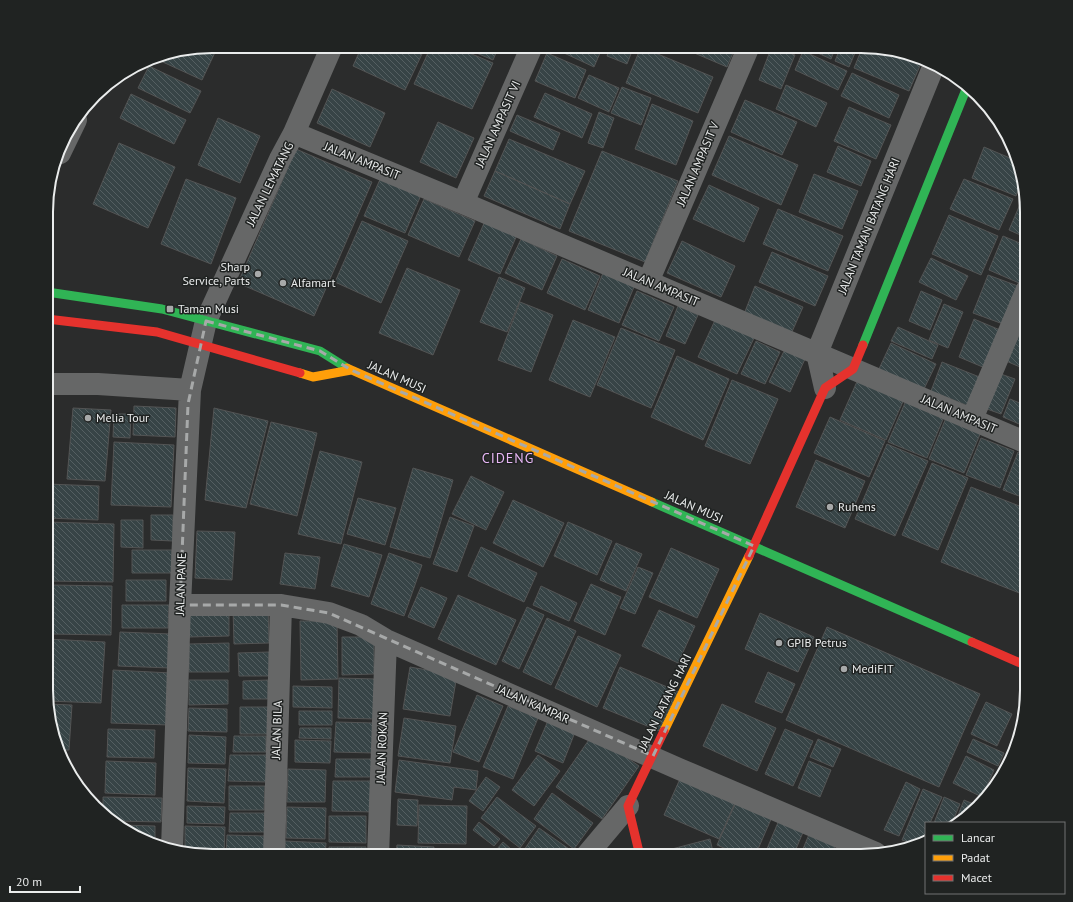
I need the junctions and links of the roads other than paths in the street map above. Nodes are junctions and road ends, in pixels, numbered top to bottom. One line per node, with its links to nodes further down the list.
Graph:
1 (329, 53): 6 (street, JALAN LEMATANG)
2 (529, 53): 7 (street, JALAN AMPASIT VI)
3 (746, 53): 8 (street, JALAN AMPASIT V)
4 (932, 70): 14 (street, JALAN TAMAN BATANG HARI)
5 (965, 92): 15 (street)
6 (294, 133): 7 (street, JALAN AMPASIT); 12 (street, JALAN LEMATANG)
7 (464, 202): 8 (street, JALAN AMPASIT)
8 (648, 282): 14 (street, JALAN AMPASIT)
9 (53, 293): 12 (street, JALAN MUSI)
10 (1020, 306): 20 (street)
11 (53, 321): 13 (street, JALAN MUSI)
12 (206, 321): 13 (street, JALAN PANE); 16 (street, JALAN MUSI)
13 (200, 343): 16 (street, JALAN MUSI); 19 (street, JALAN PANE)
14 (817, 354): 15 (street, JALAN AMPASIT); 18 (street)
15 (853, 369): 18 (street); 20 (street, JALAN AMPASIT)
16 (351, 370): 22 (street, JALAN MUSI)
17 (53, 384): 19 (street)
18 (825, 388): 22 (street)
19 (190, 390): 23 (street, JALAN PANE)
20 (972, 419): 21 (street, JALAN AMPASIT)
21 (1020, 439)
22 (754, 546): 26 (street, JALAN MUSI); 27 (street, JALAN BATANG HARI)
23 (180, 605): 24 (street, JALAN KAMPAR); 29 (street, JALAN PANE)
24 (281, 605): 25 (street, JALAN KAMPAR); 30 (street, JALAN BILA)
25 (386, 640): 27 (street, JALAN KAMPAR); 31 (street, JALAN ROKAN)
26 (1020, 663)
27 (652, 756): 28 (street, JALAN BATANG HARI); 34 (street, JALAN KAMPAR)
28 (628, 806): 32 (street); 33 (street)
29 (172, 844)
30 (274, 849)
31 (378, 849)
32 (592, 849)
33 (638, 849)
34 (867, 849)

